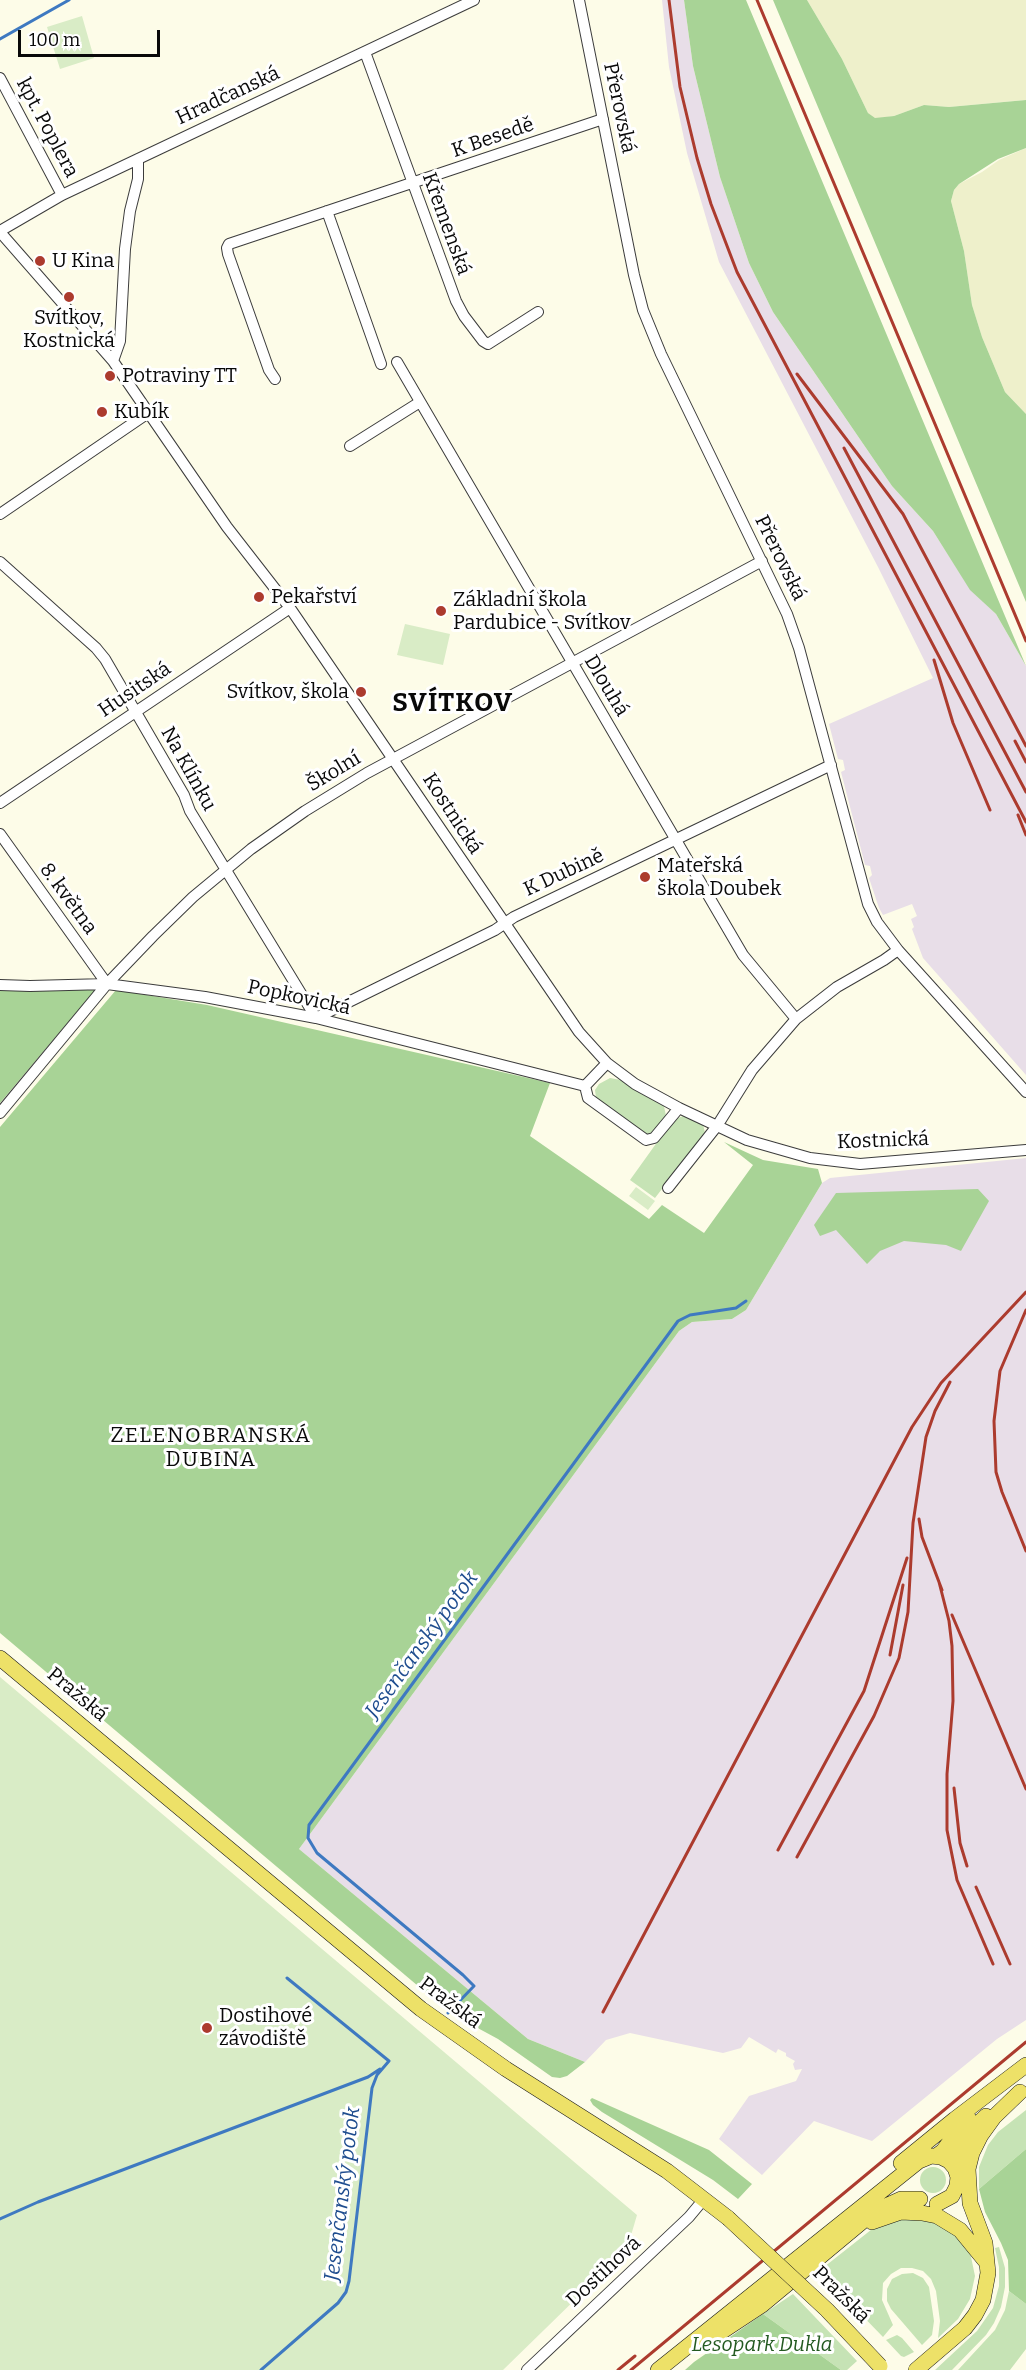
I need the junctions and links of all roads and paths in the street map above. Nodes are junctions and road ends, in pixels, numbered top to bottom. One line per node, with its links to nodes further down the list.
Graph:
1 (474, 0): 3 (street, Hradčanská)
2 (579, 0): 5 (street, Přerovská)
3 (365, 52): 6 (street, Hradčanská); 7 (street, Křemenská)
4 (0, 78): 8 (street, kpt. Poplera)
5 (603, 119): 7 (street, K Besedě); 20 (street, Přerovská)
6 (138, 159): 8 (street, Hradčanská); 12 (street)
7 (413, 184): 9 (street, K Besedě); 11 (street, Křemenská)
8 (62, 195): 10 (street, Hradčanská)
9 (327, 212): 14 (street); 15 (street, K Besedě)
10 (0, 231): 12 (street, Kostnická)
11 (538, 312)
12 (113, 361): 17 (street, Kostnická)
13 (397, 362): 16 (street, Dlouhá)
14 (381, 364)
15 (268, 374)
16 (420, 402): 18 (street); 23 (street, Dlouhá)
17 (148, 413): 19 (street); 22 (street, Kostnická)
18 (350, 446)
19 (0, 514)
20 (762, 561): 23 (street, Školní); 26 (street, Přerovská)
21 (0, 562): 24 (street, Na Klínku)
22 (290, 608): 24 (street, Husitská); 25 (street, Kostnická)
23 (571, 662): 25 (street, Školní); 29 (street, Dlouhá)
24 (135, 711): 27 (street, Husitská); 30 (street, Na Klínku)
25 (393, 759): 30 (street, Školní); 31 (street, Kostnická)
26 (831, 765): 29 (street, K Dubině); 32 (street, Přerovská)
27 (0, 803)
28 (0, 834): 33 (street, 8. května)
29 (676, 840): 31 (street, K Dubině); 36 (street, Dlouhá)
30 (225, 869): 33 (street, Školní); 35 (street, Na Klínku)
31 (504, 925): 35 (street, K Dubině); 37 (street, Kostnická)
32 (898, 950): 36 (street); 39 (street, Přerovská)
33 (107, 984): 34 (street, Popkovická); 35 (street, Popkovická); 41 (street, Školní)
34 (0, 985)
35 (316, 1018): 38 (street, Popkovická)
36 (796, 1019): 42 (street)
37 (607, 1063): 38 (street); 40 (street, Kostnická)
38 (585, 1086): 40 (street)
39 (1026, 1092)
40 (678, 1108): 42 (street, Kostnická)
41 (0, 1113)
42 (717, 1126): 43 (street, Kostnická); 44 (street)
43 (1026, 1150)
44 (668, 1188)
45 (0, 1658): 52 (main road, Pražská)
46 (1026, 2065): 48 (main road); 56 (main road)
47 (1023, 2089): 50 (main road); 57 (main road)
48 (936, 2156): 49 (main road); 50 (main road)
49 (915, 2165): 53 (main road); 56 (main road)
50 (957, 2172): 51 (main road)
51 (955, 2191): 54 (main road); 57 (main road)
52 (704, 2199): 59 (main road, Pražská, bridge); 60 (street, Dostihová)
53 (920, 2199): 54 (main road); 55 (main road)
54 (937, 2204): 57 (main road)
55 (838, 2242): 57 (main road); 62 (main road)
56 (809, 2249): 61 (main road)
57 (987, 2264): 58 (main road)
58 (935, 2354): 63 (main road); 64 (main road)
59 (882, 2368)
60 (527, 2370)
61 (658, 2370)
62 (666, 2370)
63 (916, 2370)
64 (925, 2370)

